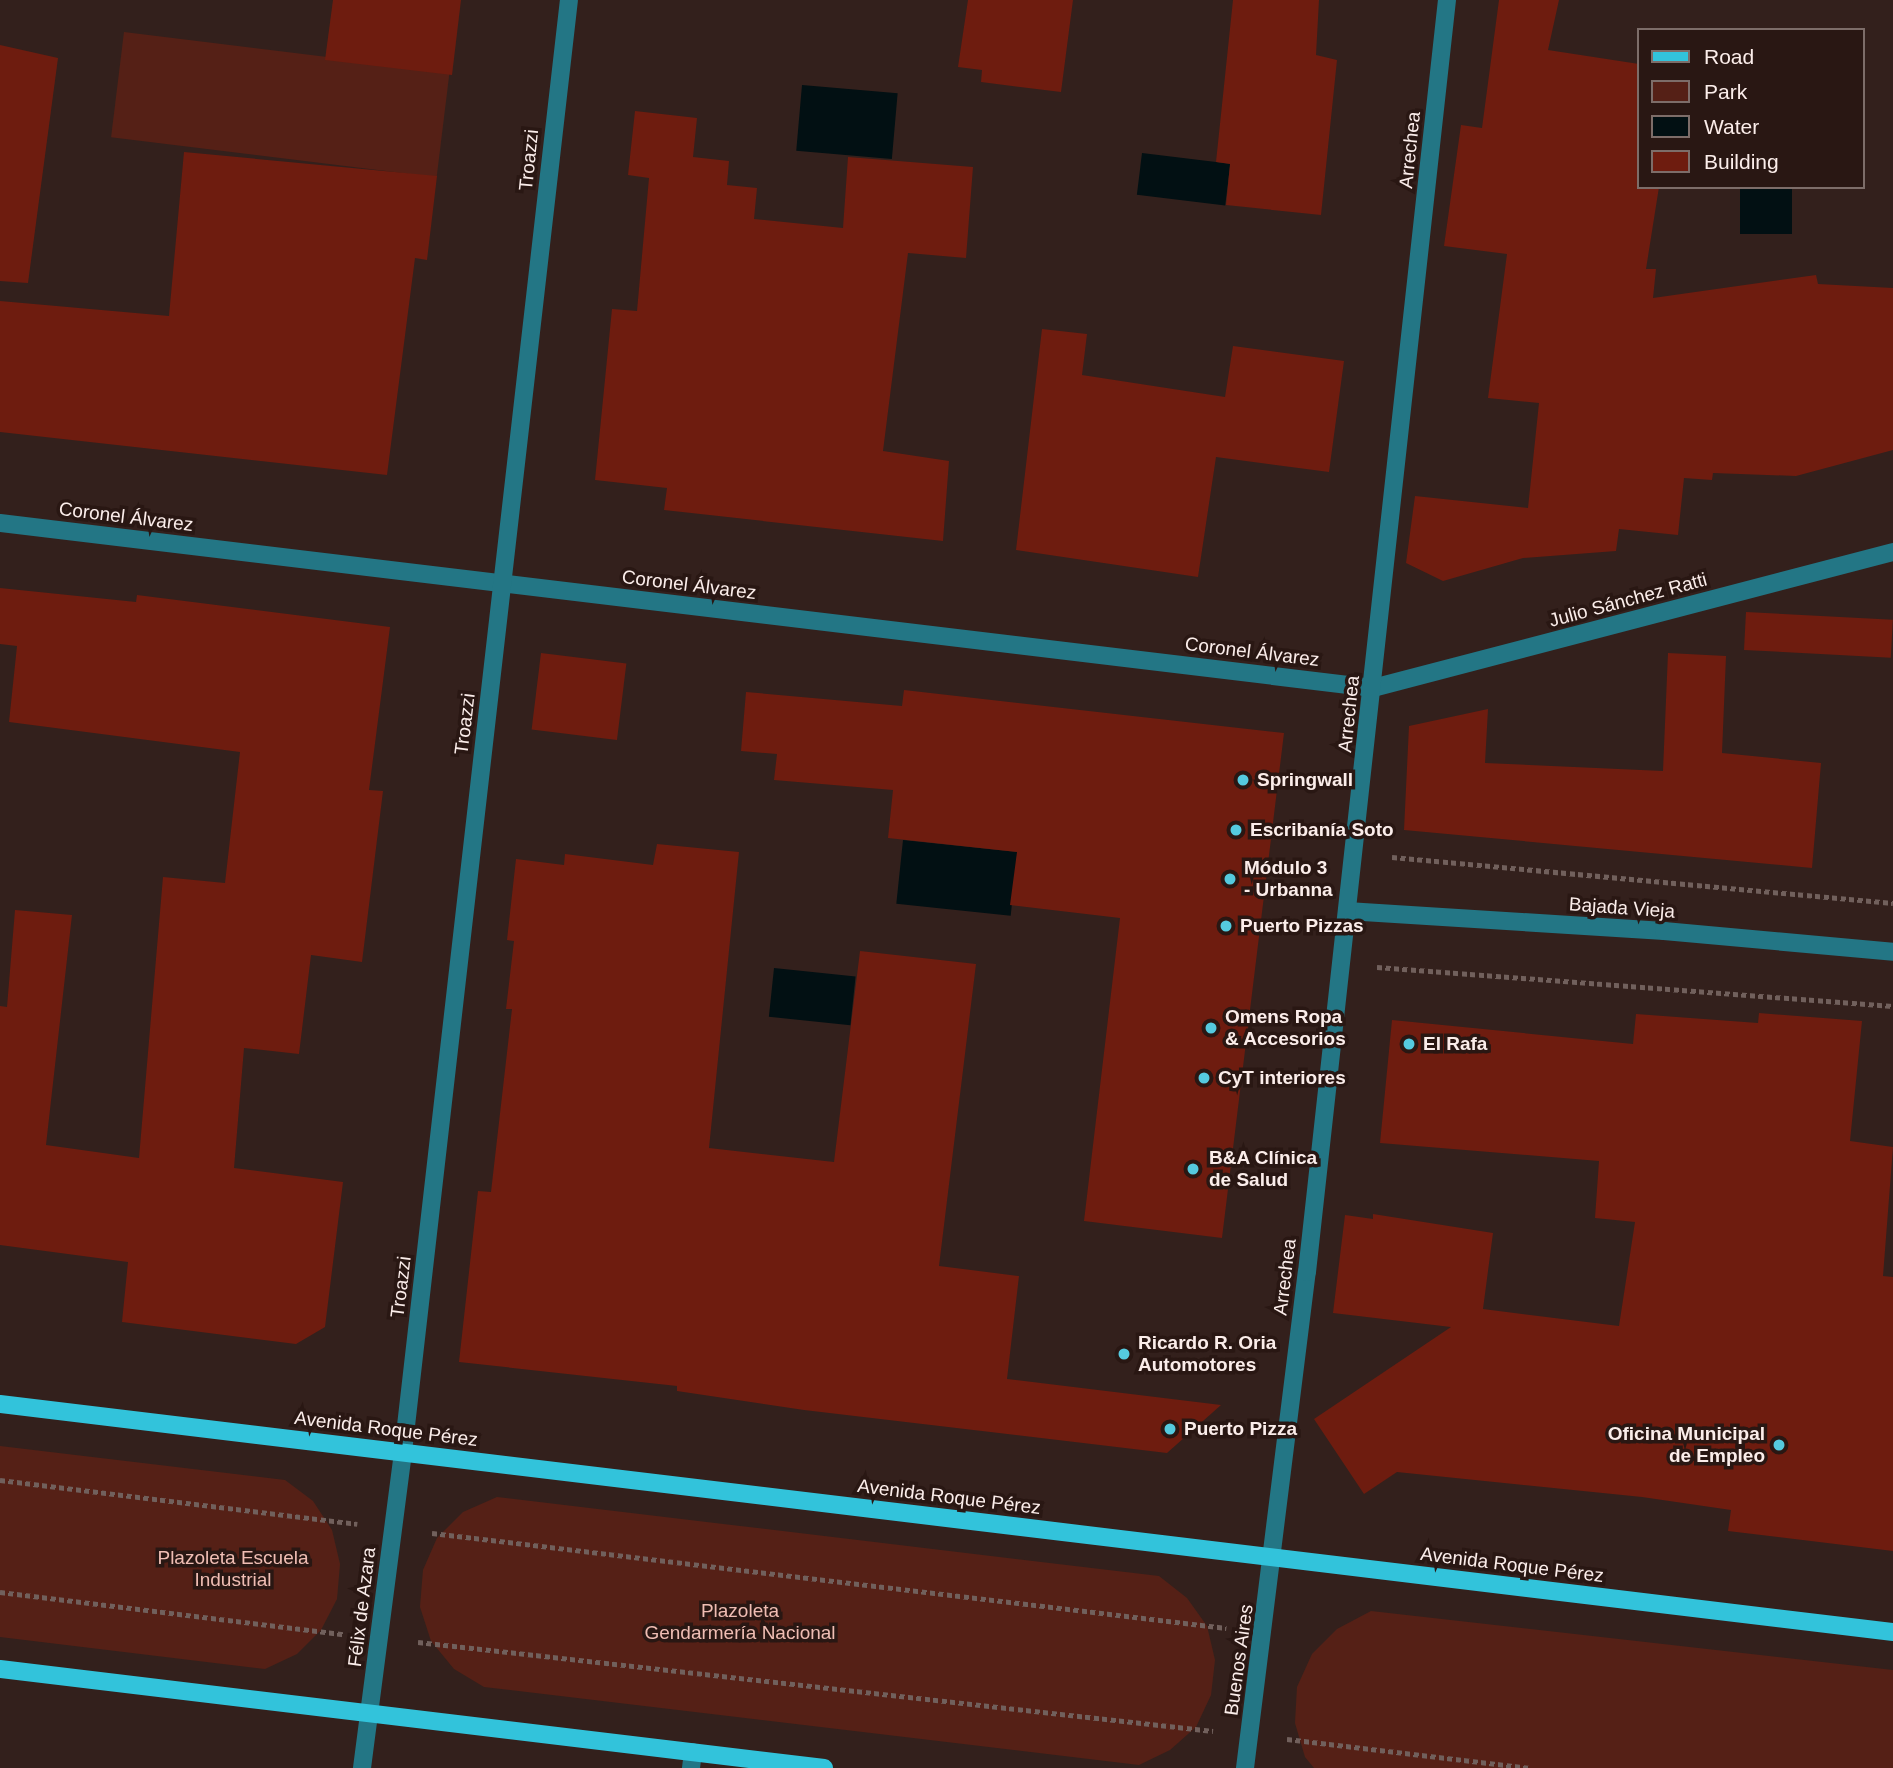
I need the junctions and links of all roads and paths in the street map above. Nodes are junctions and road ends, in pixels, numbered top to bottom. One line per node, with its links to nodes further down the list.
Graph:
1 (569, 0): 5 (street, Troazzi)
2 (1447, 0): 6 (street, Arrechea)
3 (0, 523): 5 (street, Coronel Álvarez)
4 (1893, 552): 6 (street, Julio Sánchez Ratti)
5 (502, 583): 6 (street, Coronel Álvarez); 14 (street, Troazzi)
6 (1373, 688): 7 (street, Arrechea)
7 (1354, 854): 8 (path); 9 (street, Arrechea)
8 (1893, 904)
9 (1347, 911): 10 (street, Bajada Vieja); 11 (street, Arrechea)
10 (1893, 952)
11 (1341, 964): 12 (path); 17 (street, Arrechea)
12 (1893, 1006)
13 (0, 1404): 14 (main road, Avenida Roque Pérez)
14 (403, 1452): 16 (street, Félix de Azara); 17 (main road, Avenida Roque Pérez)
15 (0, 1480): 16 (path)
16 (393, 1529): 20 (path); 21 (street, Félix de Azara)
17 (1274, 1557): 19 (main road, Avenida Roque Pérez); 20 (street, Buenos Aires)
18 (0, 1592): 21 (path)
19 (1893, 1632)
20 (1263, 1633): 24 (street, Buenos Aires)
21 (379, 1638): 23 (street, Félix de Azara); 24 (path)
22 (0, 1669): 23 (main road)
23 (369, 1713): 25 (main road); 26 (street, Félix de Azara)
24 (1249, 1735): 28 (street, Buenos Aires); 29 (path)
25 (692, 1760): 27 (main road)
26 (362, 1768)
27 (824, 1768)
28 (1245, 1768)
29 (1530, 1768)

